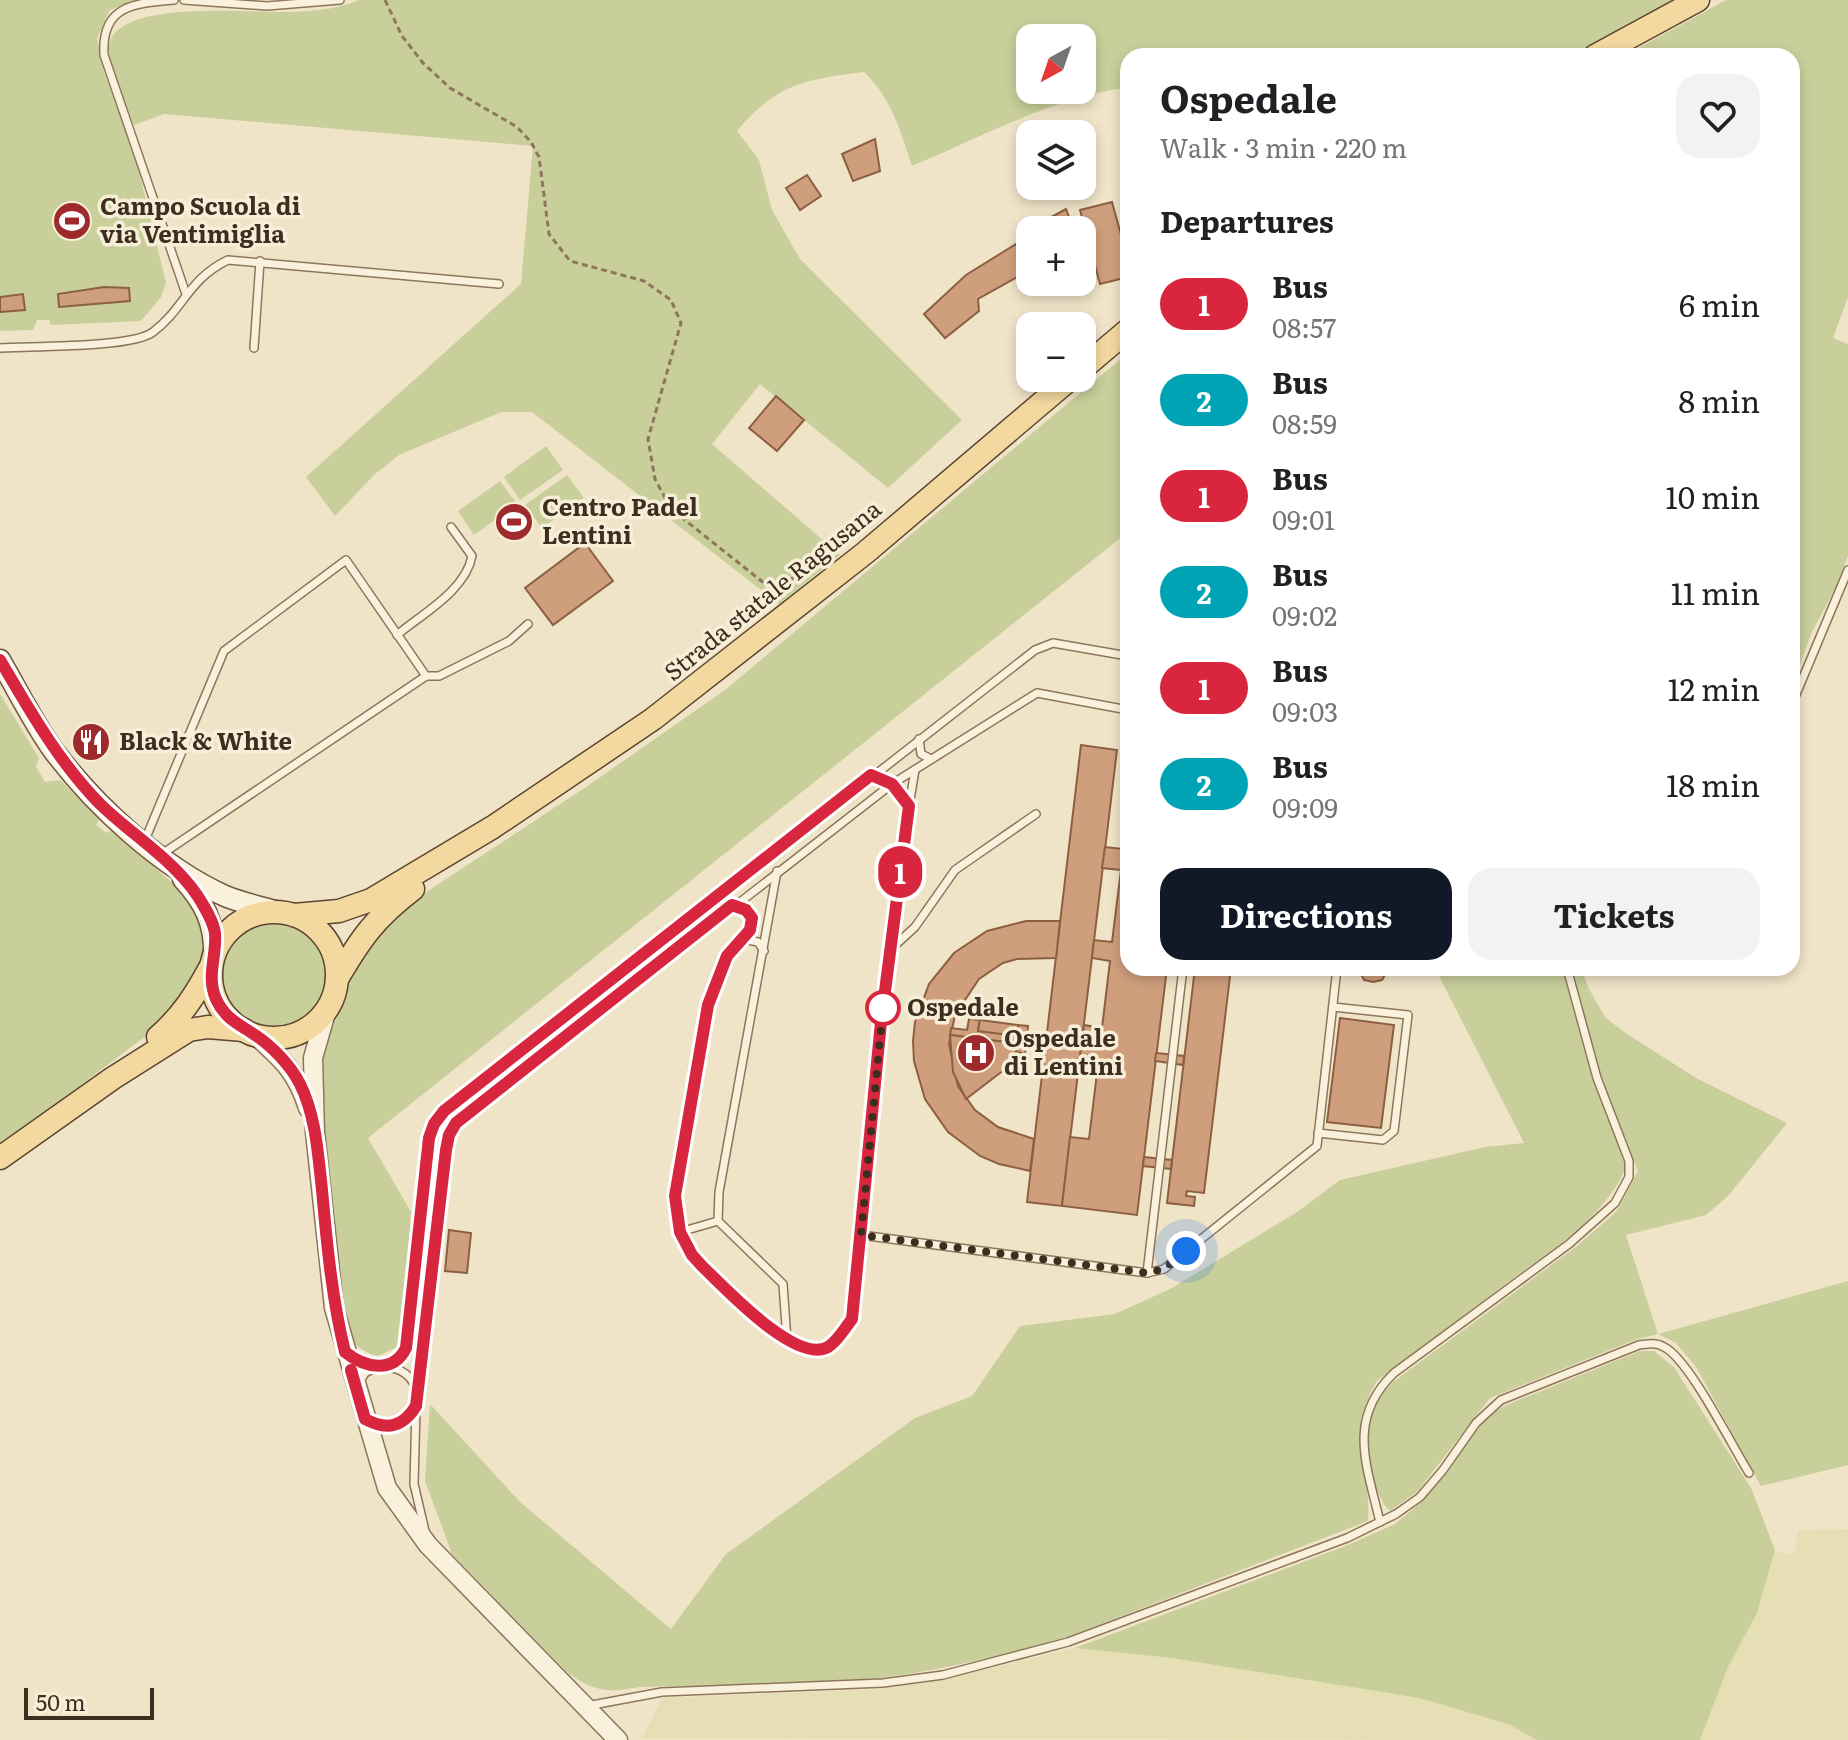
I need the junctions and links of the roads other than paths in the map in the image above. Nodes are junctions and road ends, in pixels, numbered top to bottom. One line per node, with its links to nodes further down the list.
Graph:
1 (174, 0): 8 (lane)
2 (184, 0): 3 (lane)
3 (340, 0)
4 (1698, 0): 5 (main road)
5 (1610, 48)
6 (260, 261): 7 (lane); 8 (lane); 11 (lane)
7 (499, 284)
8 (186, 294): 10 (lane)
9 (1120, 337): 12 (main road)
10 (0, 348)
11 (254, 348)
12 (1096, 357)
13 (1054, 392): 30 (main road, Strada statale Ragusana)
14 (451, 527): 17 (lane)
15 (1848, 570): 21 (lane)
16 (528, 624): 20 (lane)
17 (397, 635): 20 (lane); 31 (lane)
18 (1120, 655): 23 (lane)
19 (0, 660): 31 (main road)
20 (426, 676): 32 (lane)
21 (1800, 685)
22 (1120, 709): 24 (lane)
23 (919, 739): 24 (lane); 26 (lane)
24 (931, 759): 25 (lane)
25 (915, 770): 27 (lane); 28 (lane)
26 (871, 775): 27 (lane); 58 (lane)
27 (892, 784): 28 (lane); 33 (lane)
28 (909, 806): 37 (lane)
29 (1036, 814): 37 (lane)
30 (493, 827): 35 (main road); 43 (main road)
31 (144, 842): 32 (main road)
32 (164, 858): 35 (main road); 39 (main road)
33 (777, 870): 34 (lane); 38 (lane)
34 (732, 905): 36 (lane); 60 (lane)
35 (286, 913): 39 (main road); 43 (main road)
36 (743, 939): 38 (lane); 52 (lane)
37 (890, 950): 53 (lane)
38 (764, 951): 51 (lane)
39 (213, 960): 46 (main road); 47 (main road)
40 (1182, 976): 54 (lane)
41 (1336, 976): 44 (lane)
42 (1569, 976): 64 (lane)
43 (337, 979): 45 (main road)
44 (1333, 1007): 49 (lane); 49 (lane)
45 (327, 1009): 46 (main road); 48 (street)
46 (250, 1033): 47 (main road); 48 (street)
47 (113, 1078): 50 (main road)
48 (315, 1132): 56 (street)
49 (1318, 1133): 54 (lane)
50 (0, 1158)
51 (718, 1221): 52 (lane); 55 (lane)
52 (680, 1232): 55 (lane)
53 (861, 1235): 54 (lane); 55 (lane)
54 (1147, 1273)
55 (787, 1340)
56 (345, 1352): 57 (lane); 59 (street)
57 (380, 1365): 58 (lane); 59 (lane)
58 (391, 1365): 60 (lane)
59 (356, 1387): 62 (street)
60 (417, 1390): 61 (lane)
61 (416, 1406): 62 (lane); 65 (lane)
62 (365, 1419): 65 (street)
63 (1749, 1473): 64 (lane)
64 (1380, 1522): 66 (lane)
65 (428, 1545): 66 (street)
66 (585, 1707): 67 (street)
67 (618, 1740)

